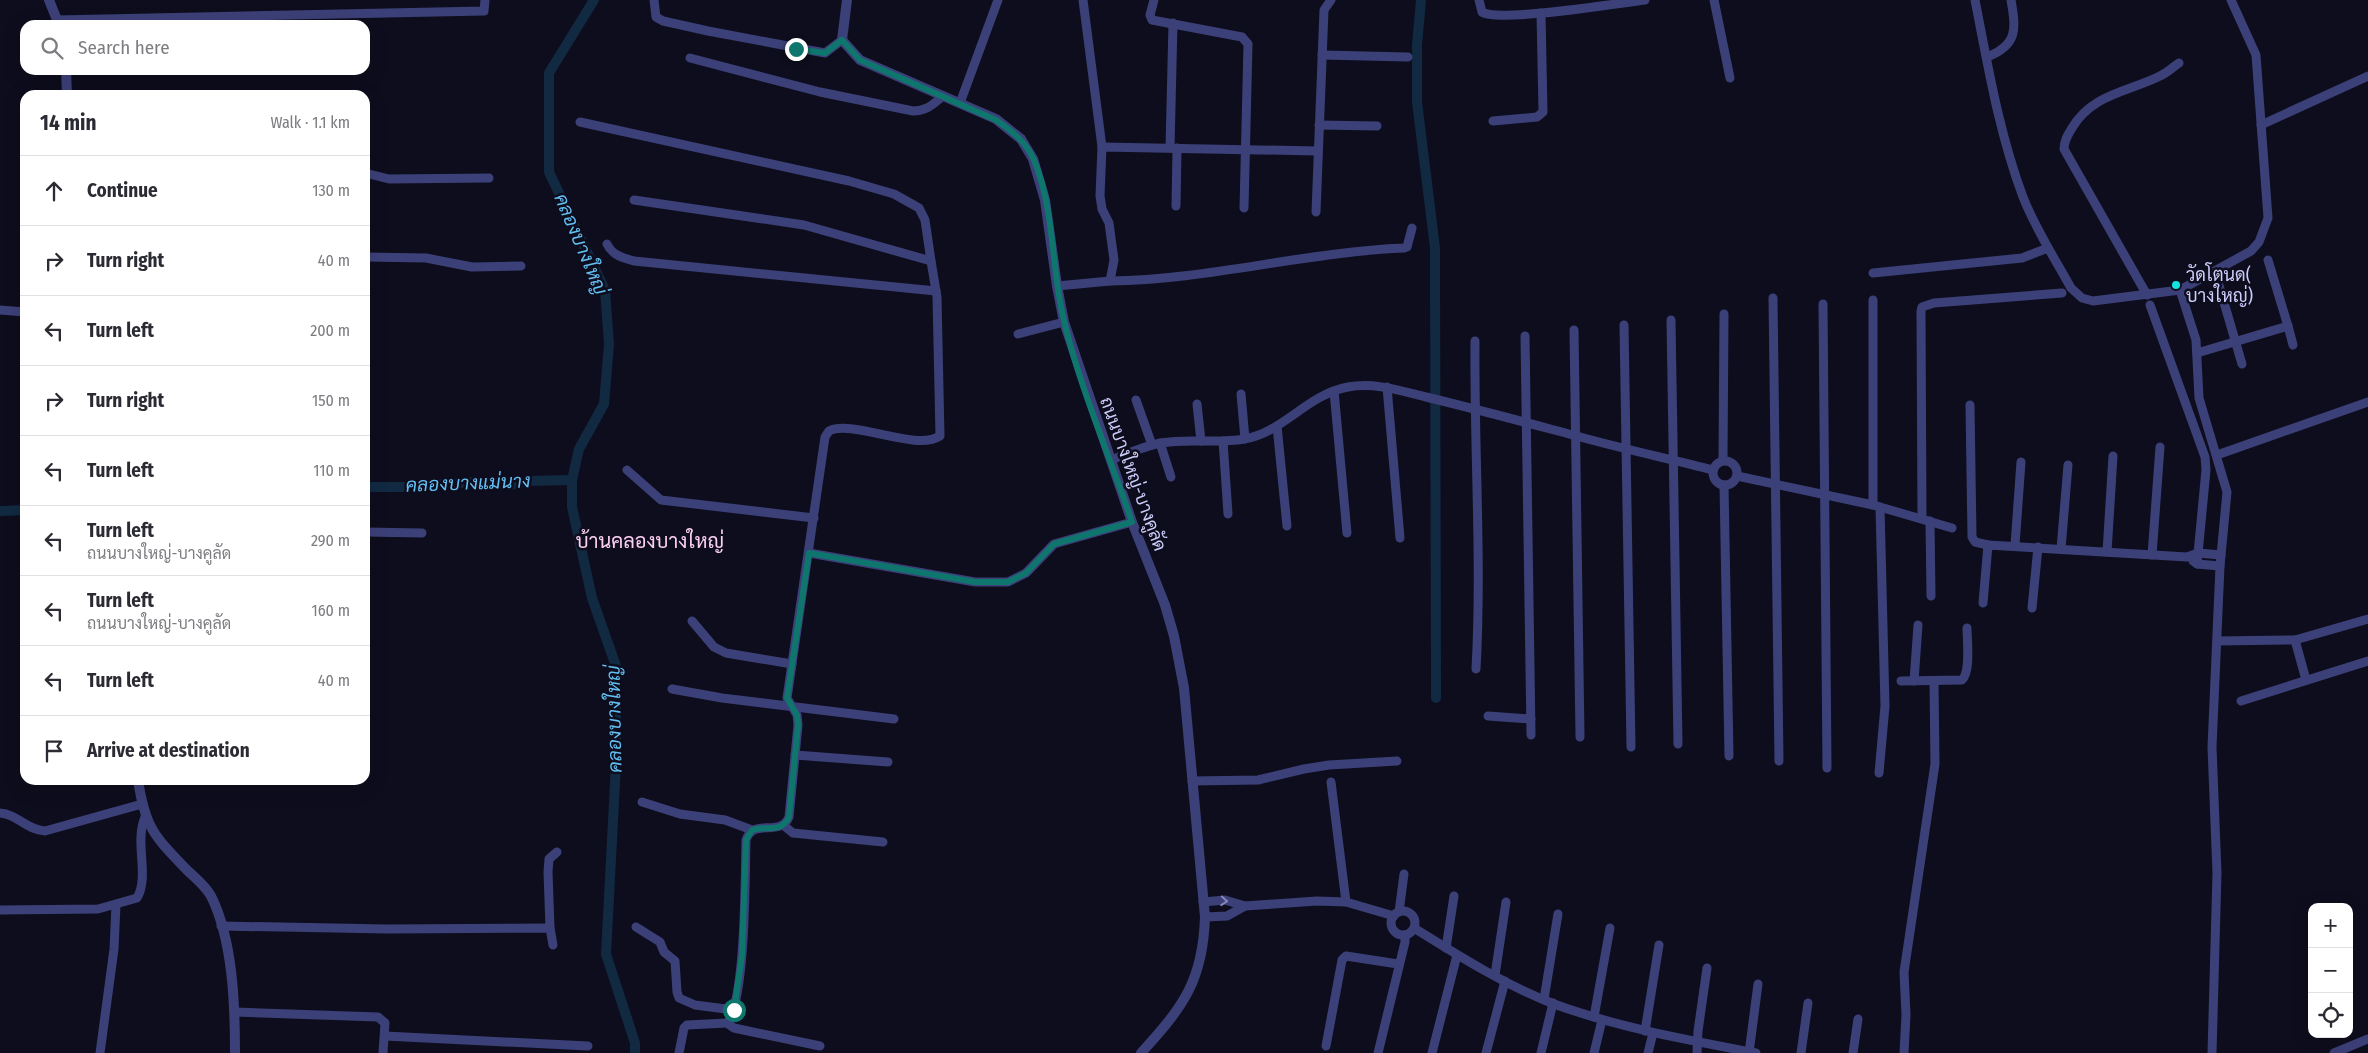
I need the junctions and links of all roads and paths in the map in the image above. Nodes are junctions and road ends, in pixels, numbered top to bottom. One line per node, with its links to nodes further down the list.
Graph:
1 (48, 0): 16 (street)
2 (485, 0): 17 (street)
3 (654, 0): 19 (street)
4 (847, 0): 19 (street)
5 (998, 0): 30 (street)
6 (1083, 0): 36 (street)
7 (1154, 0): 18 (street)
8 (1331, 0): 20 (street)
9 (1479, 0): 15 (street)
10 (1645, 0): 15 (street)
11 (1714, 0): 27 (street)
12 (1975, 0): 22 (street)
13 (2012, 0): 22 (street)
14 (2233, 1): 34 (street)
15 (1541, 13): 31 (street)
16 (57, 20)
17 (135, 20)
18 (1173, 23): 37 (street); 38 (street)
19 (842, 40): 29 (street, ถนนบางใหญ่-บางคูลัด)
20 (1322, 55): 21 (street); 33 (street)
21 (1408, 57)
22 (1986, 57): 48 (street)
23 (690, 58): 29 (street)
24 (2179, 63): 60 (street)
25 (66, 75): 28 (street)
26 (2368, 76): 34 (street)
27 (1730, 78)
28 (67, 90)
29 (943, 96): 30 (street, ถนนบางใหญ่-บางคูลัด)
30 (960, 103): 56 (street, ถนนบางใหญ่-บางคูลัด)
31 (1493, 121)
32 (580, 122): 51 (street)
33 (1319, 125): 35 (street); 39 (street)
34 (2260, 125): 57 (street)
35 (1377, 126)
36 (1102, 147): 37 (street); 54 (street)
37 (1173, 148): 38 (street); 43 (street)
38 (1246, 150): 39 (street); 44 (street)
39 (1318, 151): 45 (street)
40 (370, 174): 41 (street)
41 (489, 178)
42 (634, 200): 51 (street)
43 (1176, 206)
44 (1244, 208)
45 (1316, 212)
46 (1412, 228): 54 (street)
47 (607, 244): 58 (street)
48 (2048, 248): 53 (street); 60 (street)
49 (370, 257): 52 (street)
50 (2268, 260): 71 (street)
51 (931, 261): 58 (street)
52 (521, 266)
53 (1873, 274)
54 (1110, 281): 56 (street)
55 (2218, 282): 76 (street)
56 (1057, 286): 69 (street, ถนนบางใหญ่-บางคูลัด)
57 (2180, 290): 60 (street); 78 (street)
58 (936, 291): 113 (street)
59 (2062, 292): 114 (street)
60 (2147, 295)
61 (1772, 298): 108 (street)
62 (1873, 300): 111 (street)
63 (1823, 304): 110 (street)
64 (2150, 305): 128 (street)
65 (0, 310): 66 (street)
66 (20, 312)
67 (1724, 314): 101 (street)
68 (1671, 320): 100 (street)
69 (1064, 322): 73 (street); 99 (street, ถนนบางใหญ่-บางคูลัด)
70 (1624, 325): 96 (street)
71 (2288, 326): 76 (street); 77 (street)
72 (1574, 330): 90 (street)
73 (1018, 334)
74 (1525, 336): 88 (street)
75 (1475, 341): 87 (street)
76 (2236, 342): 78 (street); 79 (street)
77 (2293, 344)
78 (2198, 353): 97 (street)
79 (2242, 364)
80 (1387, 387): 81 (street); 87 (street); 121 (street)
81 (1334, 392): 89 (street); 120 (street)
82 (1241, 394): 91 (street)
83 (1136, 400): 94 (street)
84 (2368, 402): 97 (street)
85 (1197, 404): 93 (street)
86 (1970, 405): 122 (street)
87 (1475, 408): 88 (street); 145 (street)
88 (1524, 422): 90 (street); 155 (street)
89 (1277, 426): 91 (street); 116 (street)
90 (1575, 436): 96 (street); 157 (street)
91 (1245, 439): 92 (street)
92 (1223, 441): 93 (street); 112 (street)
93 (1200, 442): 94 (street)
94 (1156, 444): 99 (street); 107 (street)
95 (2160, 447): 129 (street)
96 (1625, 448): 100 (street); 159 (street)
97 (2217, 455): 130 (street)
98 (2113, 456): 126 (street)
99 (1111, 460): 115 (street, ถนนบางใหญ่-บางคูลัด)
100 (1674, 460): 105 (street); 158 (street)
101 (1723, 460): 105 (street); 106 (street)
102 (2021, 462): 123 (street)
103 (2068, 465): 125 (street)
104 (627, 470): 113 (street)
105 (1713, 470): 109 (street)
106 (1737, 476): 108 (street); 109 (street)
107 (1171, 477)
108 (1775, 483): 110 (street); 163 (street)
109 (1724, 485): 161 (street)
110 (1823, 493): 111 (street); 165 (street)
111 (1876, 506): 114 (street); 166 (street)
112 (1228, 514)
113 (814, 518): 127 (street)
114 (1926, 520): 117 (street); 134 (street)
115 (1132, 522): 127 (street); 167 (street, ถนนบางใหญ่-บางคูลัด)
116 (1287, 526)
117 (1952, 528)
118 (370, 532): 119 (street)
119 (422, 533)
120 (1347, 533)
121 (1400, 538)
122 (1988, 545): 123 (street); 135 (street)
123 (2015, 545): 124 (street)
124 (2038, 547): 125 (street); 136 (street)
125 (2060, 549): 126 (street)
126 (2107, 552): 129 (street)
127 (809, 553): 144 (street)
128 (2198, 553): 130 (street); 131 (street); 132 (street)
129 (2152, 555): 131 (street)
130 (2221, 555): 133 (street)
131 (2187, 557): 132 (street)
132 (2197, 564): 133 (street)
133 (2220, 566): 141 (street)
134 (1931, 596)
135 (1983, 603)
136 (2032, 608)
137 (2368, 620): 142 (street)
138 (692, 621): 144 (street)
139 (1918, 625): 148 (street)
140 (1967, 628): 149 (street)
141 (2217, 640): 142 (street); 234 (street)
142 (2295, 640): 146 (street)
143 (2368, 661): 146 (street)
144 (792, 664): 152 (street)
145 (1476, 669)
146 (2306, 680): 151 (street)
147 (1901, 681): 148 (street)
148 (1914, 682): 149 (street)
149 (1934, 682): 233 (street)
150 (672, 689): 152 (street)
151 (2241, 701)
152 (790, 704): 154 (street); 160 (street)
153 (1488, 716): 155 (street)
154 (894, 719)
155 (1531, 719): 156 (street)
156 (1531, 734)
157 (1580, 737)
158 (1678, 744)
159 (1631, 747)
160 (795, 755): 164 (street); 174 (street)
161 (1729, 756)
162 (1397, 761): 167 (street)
163 (1779, 761)
164 (888, 762)
165 (1827, 768)
166 (1879, 773)
167 (1192, 782): 180 (street, ถนนบางใหญ่-บางคูลัด)
168 (1331, 782): 181 (street)
169 (139, 785): 171 (street)
170 (642, 802): 175 (street)
171 (142, 804): 172 (street); 173 (street)
172 (0, 813)
173 (146, 817): 183 (street); 189 (street)
174 (783, 825): 175 (street); 176 (street)
175 (752, 830): 206 (street)
176 (883, 842)
177 (557, 852): 191 (street)
178 (1404, 874): 186 (street)
179 (1454, 896): 197 (street)
180 (1203, 902): 184 (street, one-way to 184); 188 (street, ถนนบางใหญ่-บางคูลัด)
181 (1346, 902): 184 (street); 186 (street)
182 (1506, 902): 201 (street)
183 (116, 905): 185 (street); 218 (street)
184 (1244, 906): 188 (street)
185 (0, 910)
186 (1396, 914): 192 (street); 194 (street)
187 (1558, 914): 204 (street)
188 (1205, 917): 222 (street, ถนนบางใหญ่-บางคูลัด)
189 (221, 926): 191 (street); 207 (street)
190 (636, 927): 206 (street)
191 (550, 928): 195 (street)
192 (1414, 928): 194 (street); 197 (street)
193 (1610, 928): 208 (street)
194 (1405, 935): 199 (street)
195 (553, 945)
196 (1659, 945): 211 (street)
197 (1446, 948): 198 (street)
198 (1457, 955): 201 (street); 224 (street)
199 (1398, 964): 217 (street); 223 (street)
200 (1706, 968): 214 (street)
201 (1495, 975): 202 (street)
202 (1504, 981): 204 (street); 225 (street)
203 (1758, 984): 230 (street)
204 (1549, 1001): 208 (street); 226 (street)
205 (1808, 1003): 231 (street)
206 (734, 1010): 210 (street)
207 (235, 1012): 212 (street); 219 (street)
208 (1598, 1018): 211 (street); 227 (street)
209 (1858, 1019): 232 (street)
210 (727, 1023): 216 (street); 221 (street)
211 (1649, 1032): 214 (street); 228 (street)
212 (385, 1036): 215 (street); 220 (street)
213 (2368, 1039): 235 (street)
214 (1697, 1043): 229 (street); 230 (street)
215 (588, 1046)
216 (820, 1046)
217 (1326, 1046)
218 (100, 1053)
219 (235, 1053)
220 (383, 1053)
221 (679, 1053)
222 (1141, 1053)
223 (1378, 1053)
224 (1432, 1053)
225 (1486, 1053)
226 (1541, 1053)
227 (1594, 1053)
228 (1648, 1053)
229 (1697, 1053)
230 (1751, 1053)
231 (1801, 1053)
232 (1853, 1053)
233 (1904, 1053)
234 (2212, 1053)
235 (2334, 1053)

